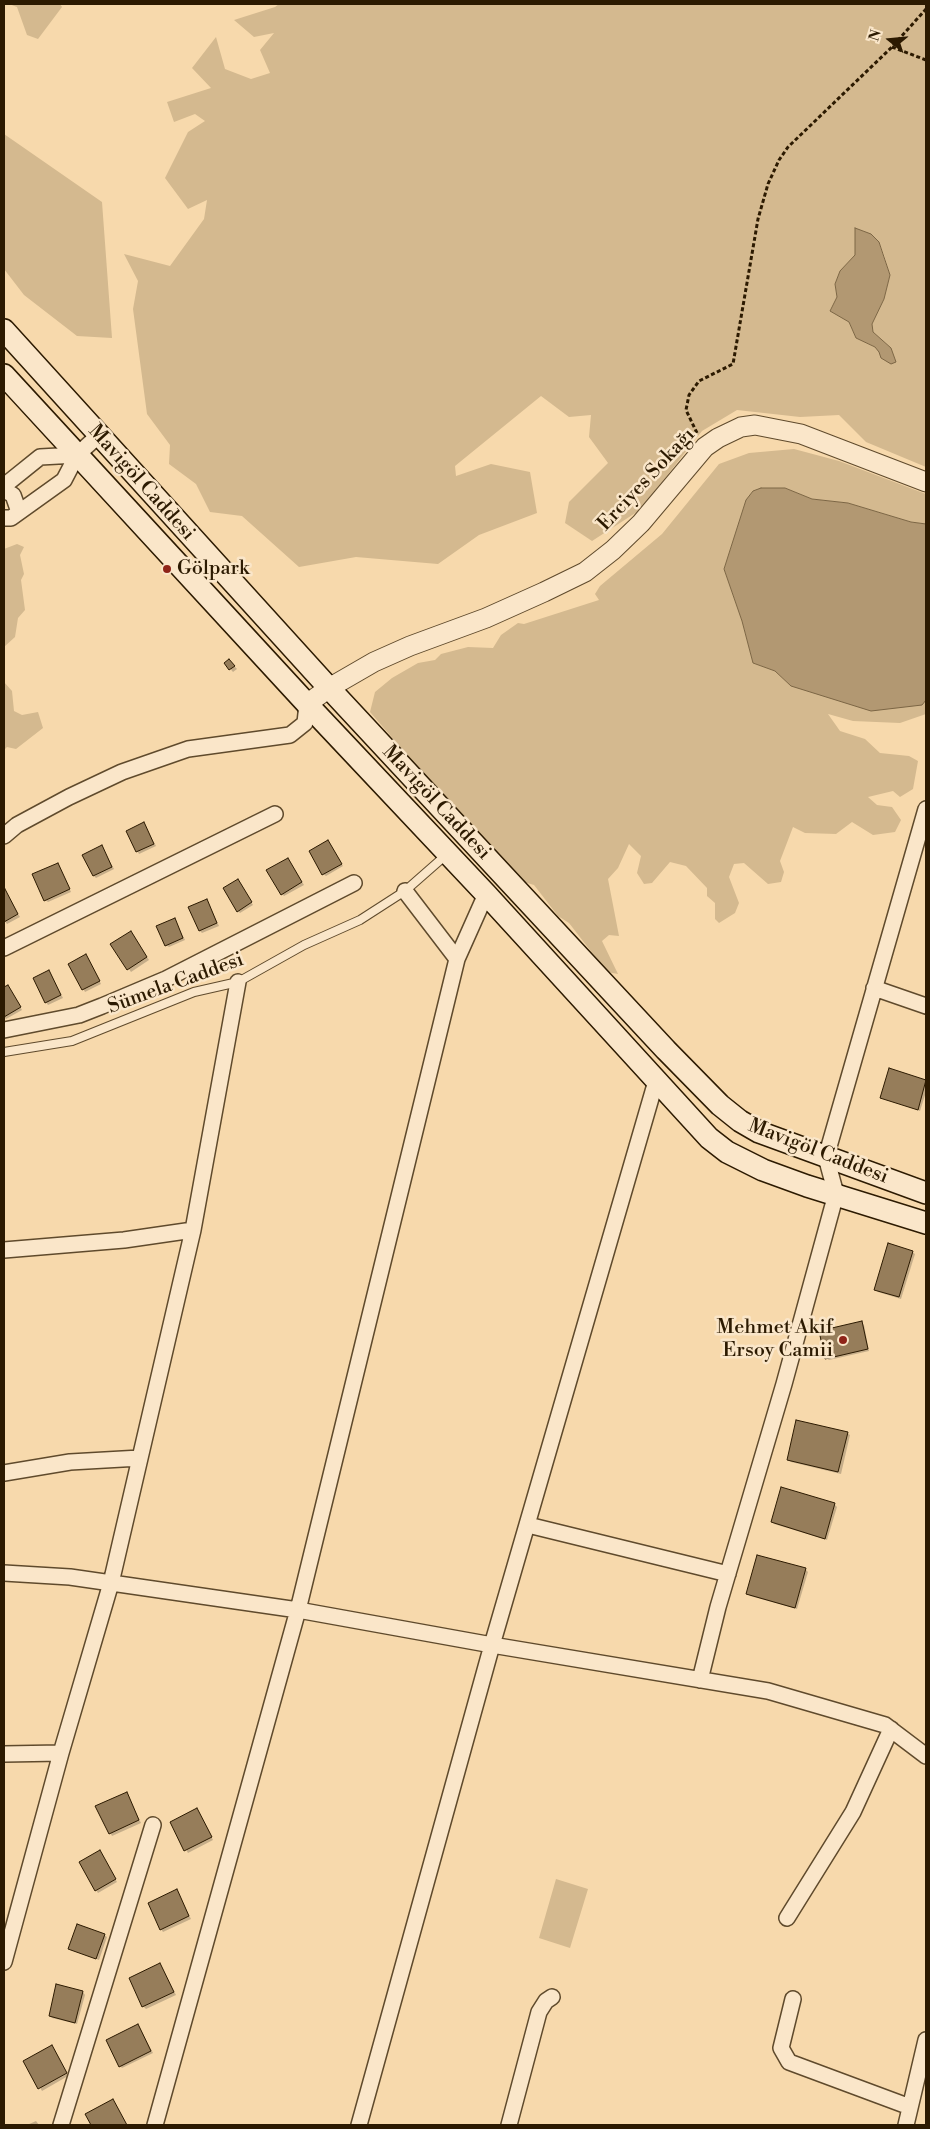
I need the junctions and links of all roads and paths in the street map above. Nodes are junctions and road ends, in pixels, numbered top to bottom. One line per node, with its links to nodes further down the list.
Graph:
1 (926, 9): 2 (path)
2 (892, 47): 3 (path); 7 (path)
3 (926, 60)
4 (4, 330): 6 (main road, Mavigöl Caddesi)
5 (4, 375): 8 (main road, Mavigöl Caddesi)
6 (99, 435): 8 (street); 14 (main road, Mavigöl Caddesi)
7 (705, 448): 9 (street, Erciyes Sokağı); 14 (street, Erciyes Sokağı)
8 (77, 455): 10 (street); 12 (street); 15 (main road, Mavigöl Caddesi)
9 (926, 482)
10 (4, 486)
11 (4, 490): 12 (street)
12 (19, 512): 13 (street)
13 (4, 518)
14 (329, 688): 15 (street, Erciyes Sokağı); 31 (main road, Mavigöl Caddesi)
15 (307, 704): 18 (street); 19 (main road, Mavigöl Caddesi)
16 (926, 809): 26 (street)
17 (275, 814): 23 (street)
18 (4, 836)
19 (448, 854): 21 (lane, Sümela Caddesi); 22 (main road, Mavigöl Caddesi)
20 (354, 883): 28 (street)
21 (405, 891): 24 (street); 25 (lane, Sümela Caddesi)
22 (486, 894): 24 (street); 30 (main road, Mavigöl Caddesi)
23 (4, 948)
24 (457, 959): 43 (street)
25 (238, 982): 29 (lane, Sümela Caddesi); 35 (street)
26 (874, 988): 27 (street); 31 (street)
27 (926, 1006)
28 (4, 1030)
29 (4, 1052)
30 (656, 1081): 33 (main road, Mavigöl Caddesi); 39 (street)
31 (826, 1157): 32 (main road, Mavigöl Caddesi); 33 (street)
32 (926, 1193)
33 (836, 1194): 34 (main road, Mavigöl Caddesi); 41 (street)
34 (926, 1223)
35 (193, 1230): 36 (street); 37 (street)
36 (4, 1250)
37 (140, 1458): 38 (street); 42 (street)
38 (4, 1472)
39 (528, 1525): 41 (street); 44 (street)
40 (4, 1573): 42 (street)
41 (728, 1574): 45 (street)
42 (111, 1583): 43 (street); 47 (street)
43 (298, 1610): 44 (street); 58 (street)
44 (492, 1645): 45 (street); 59 (street)
45 (700, 1680): 46 (street)
46 (891, 1729): 49 (street); 51 (street)
47 (61, 1753): 48 (street); 52 (street)
48 (4, 1754)
49 (926, 1756)
50 (152, 1825): 57 (street)
51 (787, 1918)
52 (4, 1962)
53 (552, 1997): 60 (street)
54 (793, 1999): 56 (street)
55 (926, 2040): 56 (street)
56 (910, 2107): 61 (street)
57 (61, 2125)
58 (155, 2125)
59 (359, 2125)
60 (509, 2125)
61 (906, 2125)

